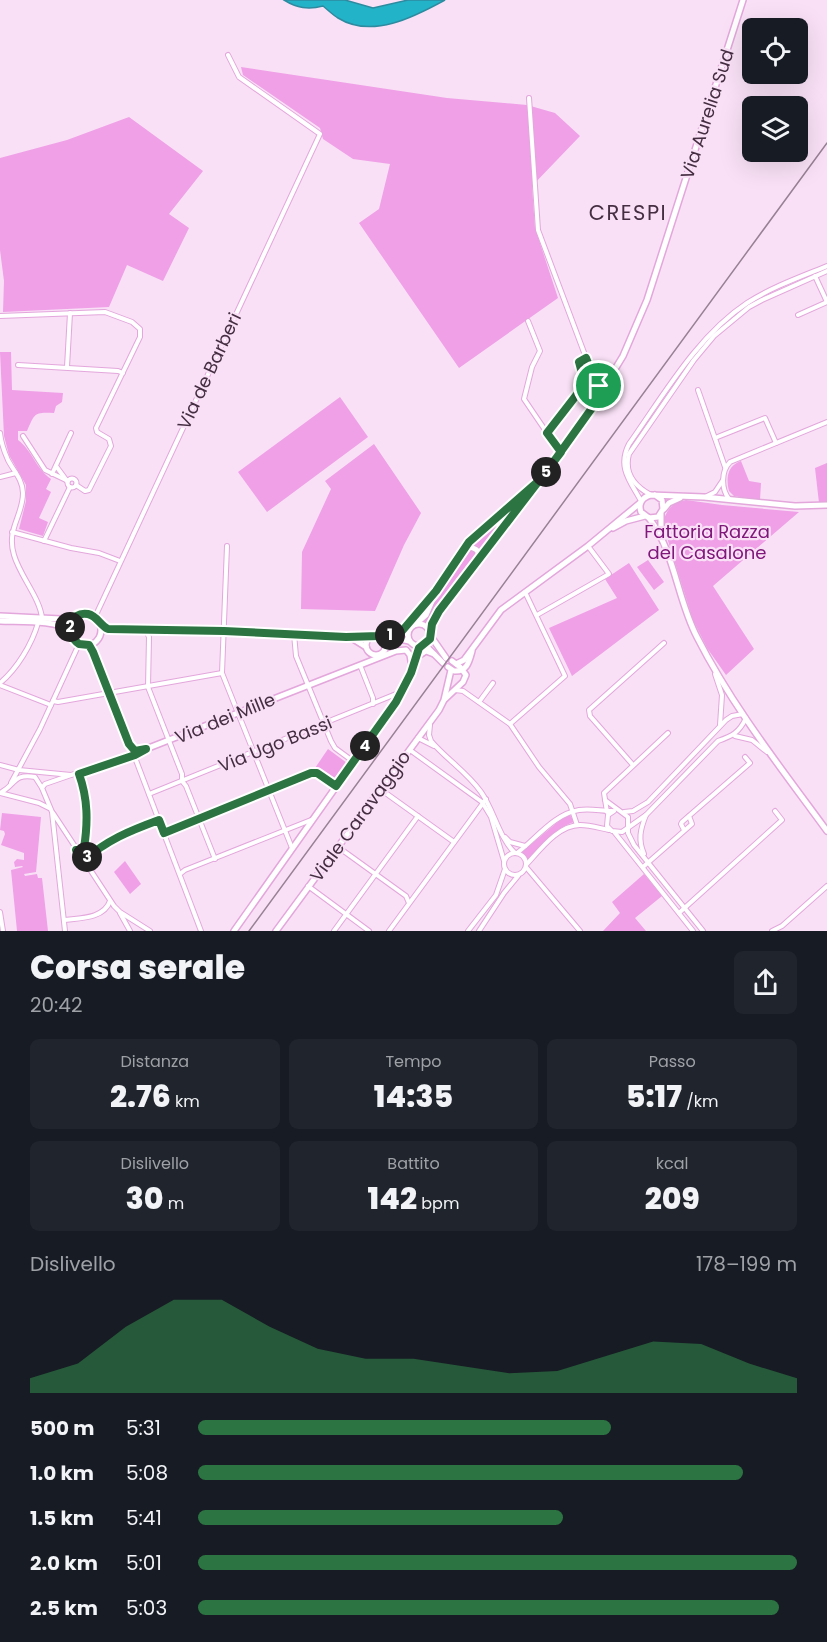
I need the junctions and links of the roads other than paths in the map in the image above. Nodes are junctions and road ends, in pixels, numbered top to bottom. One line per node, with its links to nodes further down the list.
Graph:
1 (743, 0): 18 (main road, Via Aurelia Sud)
2 (228, 55): 60 (street, Via de Barberi)
3 (529, 98): 12 (street)
4 (827, 266): 48 (street)
5 (827, 271): 6 (street)
6 (815, 276): 7 (street); 43 (street)
7 (827, 302): 9 (street)
8 (70, 313): 10 (street); 14 (street); 15 (street)
9 (798, 315)
10 (0, 316)
11 (528, 321): 26 (street)
12 (586, 358): 16 (street); 26 (street)
13 (18, 365): 14 (street)
14 (67, 367): 15 (street)
15 (123, 373): 39 (street)
16 (594, 379): 17 (street); 19 (street)
17 (599, 386): 18 (street); 21 (street)
18 (607, 386): 21 (main road, Via Aurelia Sud)
19 (595, 390): 21 (street); 22 (street)
20 (698, 390): 28 (street)
21 (602, 394): 22 (main road, Via Aurelia Sud)
22 (595, 405): 30 (main road, Via Aurelia Sud)
23 (827, 422): 29 (street)
24 (0, 433): 33 (street)
25 (71, 433): 31 (street)
26 (547, 433): 30 (street)
27 (24, 436): 34 (street)
28 (715, 438): 29 (street); 32 (street)
29 (776, 443): 32 (street)
30 (561, 452): 36 (main road, Via Aurelia Sud)
31 (56, 466): 34 (street); 38 (street)
32 (725, 466): 37 (street)
33 (16, 473): 35 (street); 53 (street)
34 (52, 474): 38 (street)
35 (0, 477)
36 (542, 478): 57 (main road); 59 (main road)
37 (723, 479): 41 (street); 42 (street)
38 (68, 481): 39 (street); 40 (street)
39 (76, 485): 40 (street)
40 (70, 487): 55 (street)
41 (718, 488): 45 (street); 46 (street)
42 (724, 491): 46 (street); 47 (street)
43 (653, 495): 44 (main road); 48 (main road); 50 (main road)
44 (687, 495): 45 (main road); 50 (main road)
45 (704, 497): 46 (main road)
46 (720, 499): 47 (main road)
47 (729, 500): 49 (main road)
48 (640, 502): 51 (main road); 52 (main road)
49 (827, 505)
50 (662, 512): 51 (main road); 54 (main road)
51 (647, 517): 52 (main road); 54 (main road)
52 (610, 530): 58 (main road)
53 (12, 532): 55 (street); 68 (street)
54 (662, 539): 93 (main road)
55 (44, 541): 60 (street)
56 (226, 546): 71 (street)
57 (466, 546): 59 (main road); 61 (main road)
58 (588, 546): 62 (main road); 63 (street)
59 (478, 560): 75 (main road)
60 (120, 561): 66 (street, Via de Barberi)
61 (436, 591): 69 (main road); 72 (main road)
62 (525, 591): 63 (street); 83 (main road)
63 (537, 615): 114 (street)
64 (0, 616): 68 (main road)
65 (76, 617): 66 (main road); 68 (main road); 73 (main road)
66 (97, 620): 70 (main road); 82 (main road)
67 (0, 621): 68 (main road)
68 (40, 621): 73 (main road); 98 (street)
69 (414, 626): 72 (main road); 75 (main road); 79 (main road)
70 (145, 629): 71 (main road); 101 (street)
71 (224, 631): 74 (main road); 95 (street)
72 (402, 631): 77 (main road)
73 (70, 632): 81 (main road)
74 (294, 634): 78 (main road); 100 (street)
75 (430, 634): 84 (main road); 91 (main road)
76 (371, 636): 77 (main road); 78 (main road); 85 (main road)
77 (379, 636): 86 (main road)
78 (348, 637): 85 (main road)
79 (410, 643): 84 (main road); 86 (main road); 90 (main road)
80 (664, 643): 130 (street)
81 (79, 644): 82 (main road); 108 (street)
82 (89, 645): 104 (main road)
83 (473, 645): 91 (main road); 94 (main road)
84 (423, 646): 88 (main road); 89 (main road)
85 (366, 647): 87 (main road)
86 (385, 648): 87 (main road)
87 (375, 654): 92 (main road, Via dei Mille)
88 (418, 656): 89 (main road); 99 (main road)
89 (437, 657): 91 (main road)
90 (411, 661): 92 (main road); 99 (main road)
91 (450, 664): 94 (main road); 106 (main road, Viale Caravaggio)
92 (360, 665): 100 (main road, Via dei Mille); 109 (street)
93 (713, 668): 111 (main road); 115 (street)
94 (463, 670): 96 (main road)
95 (222, 674): 101 (street); 110 (street)
96 (463, 682): 102 (main road, Viale Caravaggio); 105 (street)
97 (493, 683): 107 (street)
98 (0, 684): 108 (street)
99 (406, 684): 103 (main road)
100 (308, 686): 110 (main road, Via dei Mille); 113 (street)
101 (148, 687): 104 (street); 119 (street)
102 (452, 691): 105 (street); 106 (main road, Viale Caravaggio)
103 (402, 692): 109 (street, Via Ugo Bassi); 127 (main road)
104 (109, 693): 108 (street); 121 (main road)
105 (467, 694): 107 (street)
106 (444, 700): 112 (main road, Viale Caravaggio)
107 (479, 702): 114 (street)
108 (52, 703): 126 (street)
109 (373, 704): 113 (street, Via Ugo Bassi)
110 (238, 712): 119 (main road, Via dei Mille); 123 (street)
111 (745, 716): 115 (street); 117 (street); 128 (main road)
112 (431, 721): 118 (main road, Viale Caravaggio); 120 (street)
113 (324, 724): 123 (street, Via Ugo Bassi); 127 (street)
114 (510, 724): 149 (street)
115 (720, 726): 147 (street)
116 (668, 733): 130 (street)
117 (734, 735): 128 (street); 151 (street)
118 (418, 738): 120 (street); 122 (main road, Viale Caravaggio)
119 (168, 741): 121 (main road, Via dei Mille); 136 (street)
120 (437, 748): 145 (street)
121 (146, 749): 124 (street, Via dei Mille)
122 (410, 749): 140 (main road, Viale Caravaggio); 145 (street)
123 (254, 752): 136 (street, Via Ugo Bassi); 141 (street)
124 (134, 755): 134 (street, Via dei Mille); 142 (street)
125 (745, 757): 153 (street)
126 (25, 759): 132 (street); 133 (street)
127 (354, 762): 138 (main road)
128 (778, 764): 161 (main road)
129 (0, 765): 131 (street, Via dei Mille)
130 (633, 765): 144 (street)
131 (6, 767): 132 (street, Via dei Mille); 137 (street)
132 (19, 770): 133 (street, Via dei Mille); 137 (street)
133 (31, 772): 135 (street, Via dei Mille)
134 (79, 774): 135 (street, Via dei Mille); 171 (street)
135 (71, 775): 139 (street)
136 (182, 781): 142 (street, Via Ugo Bassi); 154 (street)
137 (11, 783): 139 (street); 143 (street)
138 (336, 786): 141 (street); 156 (main road)
139 (42, 788): 146 (street)
140 (380, 789): 152 (street); 169 (main road, Viale Caravaggio)
141 (269, 790): 154 (street); 160 (street)
142 (149, 794): 155 (street)
143 (0, 795): 146 (street)
144 (605, 800): 147 (street); 150 (street)
145 (484, 801): 164 (street); 167 (street); 175 (street)
146 (51, 810): 165 (street); 166 (street)
147 (619, 811): 150 (street); 158 (street)
148 (775, 811): 188 (street)
149 (573, 812): 150 (street); 157 (street); 168 (street)
150 (607, 813): 162 (street)
151 (646, 815): 158 (street); 176 (street)
152 (418, 816): 167 (street); 181 (street)
153 (689, 816): 159 (street); 159 (street)
154 (200, 818): 163 (street); 173 (street)
155 (159, 820): 163 (street); 174 (street)
156 (311, 820): 160 (street); 170 (main road)
157 (577, 825): 162 (street); 177 (street)
158 (627, 827): 162 (street); 176 (street)
159 (684, 830): 176 (street)
160 (285, 831): 170 (street); 173 (street)
161 (827, 831)
162 (613, 832): 178 (street)
163 (164, 833): 180 (street)
164 (503, 835): 168 (street); 172 (street)
165 (67, 837): 166 (street); 171 (street)
166 (55, 838): 193 (street)
167 (454, 842): 187 (street)
168 (526, 846): 172 (street)
169 (338, 847): 181 (street); 184 (main road, Viale Caravaggio)
170 (292, 848): 194 (main road)
171 (76, 850): 174 (street)
172 (516, 853): 175 (street); 177 (street)
173 (215, 859): 180 (street)
174 (83, 861): 186 (street)
175 (504, 861): 179 (street)
176 (648, 863): 178 (street); 188 (street)
177 (526, 866): 182 (street); 183 (street)
178 (643, 867): 191 (street)
179 (505, 870): 182 (street); 206 (street)
180 (180, 874): 199 (street)
181 (376, 874): 187 (street); 192 (street)
182 (520, 874): 183 (street); 207 (street)
183 (534, 879): 208 (street)
184 (308, 886): 192 (street); 202 (main road, Viale Caravaggio)
185 (827, 886): 211 (street)
186 (110, 901): 190 (street); 193 (street)
187 (409, 903): 205 (street)
188 (685, 908): 191 (street); 210 (street)
189 (0, 912): 195 (street)
190 (120, 912): 197 (street); 198 (street)
191 (679, 913): 209 (street)
192 (346, 914): 203 (street); 204 (street)
193 (64, 920): 196 (street)
194 (239, 921): 200 (main road); 201 (main road)
195 (3, 931)
196 (65, 931)
197 (130, 931)
198 (150, 931)
199 (200, 931)
200 (229, 931)
201 (234, 931)
202 (277, 931)
203 (334, 931)
204 (369, 931)
205 (388, 931)
206 (468, 931)
207 (479, 931)
208 (580, 931)
209 (693, 931)
210 (703, 931)
211 (772, 931)

